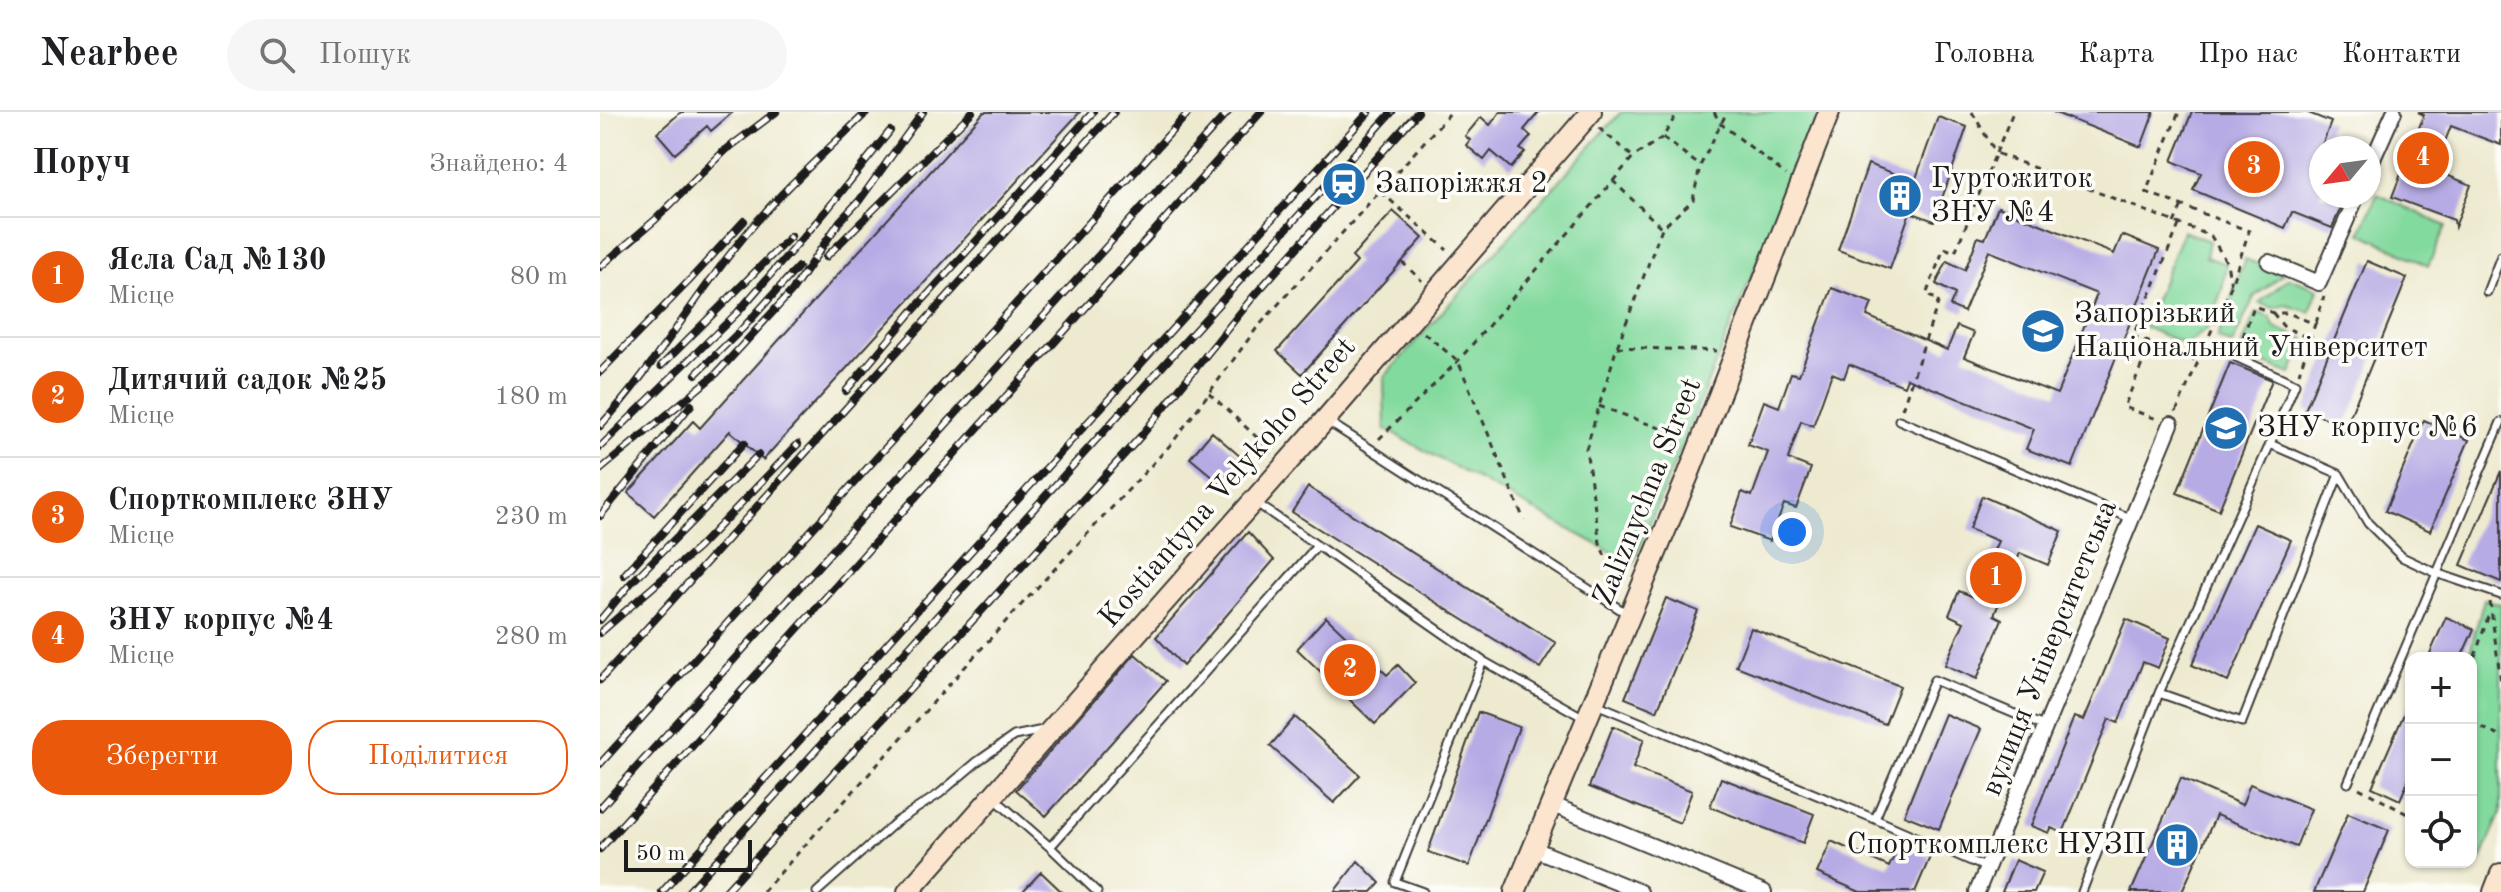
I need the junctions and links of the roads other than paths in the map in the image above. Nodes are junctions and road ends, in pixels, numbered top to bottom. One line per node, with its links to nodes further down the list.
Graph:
1 (1591, 112): 10 (street, Kostiantyna Velykoho Street)
2 (1829, 112): 21 (street, Zaliznychna Street)
3 (2394, 112): 4 (street)
4 (2381, 141)
5 (2352, 208): 7 (street)
6 (2501, 256): 8 (lane)
7 (2269, 262)
8 (2487, 292)
9 (2236, 357): 14 (lane)
10 (1325, 420): 16 (street, Kostiantyna Velykoho Street); 21 (lane)
11 (1899, 420): 17 (lane)
12 (2501, 422): 19 (lane)
13 (2171, 424): 17 (street, вулиця Університетська)
14 (2270, 444): 15 (lane); 23 (lane)
15 (2339, 474): 19 (lane); 23 (lane)
16 (1253, 500): 18 (lane); 26 (street, Kostiantyna Velykoho Street)
17 (2132, 519): 25 (street, вулиця Університетська)
18 (1317, 546): 22 (lane); 31 (lane)
19 (2436, 573): 20 (lane); 27 (lane)
20 (2501, 595)
21 (1630, 616): 24 (street, Zaliznychna Street)
22 (1483, 661): 24 (lane); 38 (lane)
23 (2159, 693): 43 (lane)
24 (1591, 712): 29 (street, Zaliznychna Street); 30 (lane)
25 (2046, 727): 30 (lane); 33 (street, вулиця Університетська)
26 (1053, 728): 28 (street, Kostiantyna Velykoho Street); 35 (lane)
27 (2348, 783)
28 (993, 796): 31 (lane); 36 (street, Kostiantyna Velykoho Street)
29 (1553, 805): 32 (street, Zaliznychna Street); 41 (street)
30 (1875, 819): 33 (lane)
31 (1050, 847): 37 (lane)
32 (1534, 849): 39 (street, Zaliznychna Street); 40 (street)
33 (1987, 868): 42 (street, вулиця Університетська)
34 (2501, 874): 44 (street)
35 (817, 892)
36 (908, 892)
37 (1097, 892)
38 (1423, 892)
39 (1515, 892)
40 (1640, 892)
41 (1764, 892)
42 (1977, 892)
43 (2082, 892)
44 (2494, 892)

